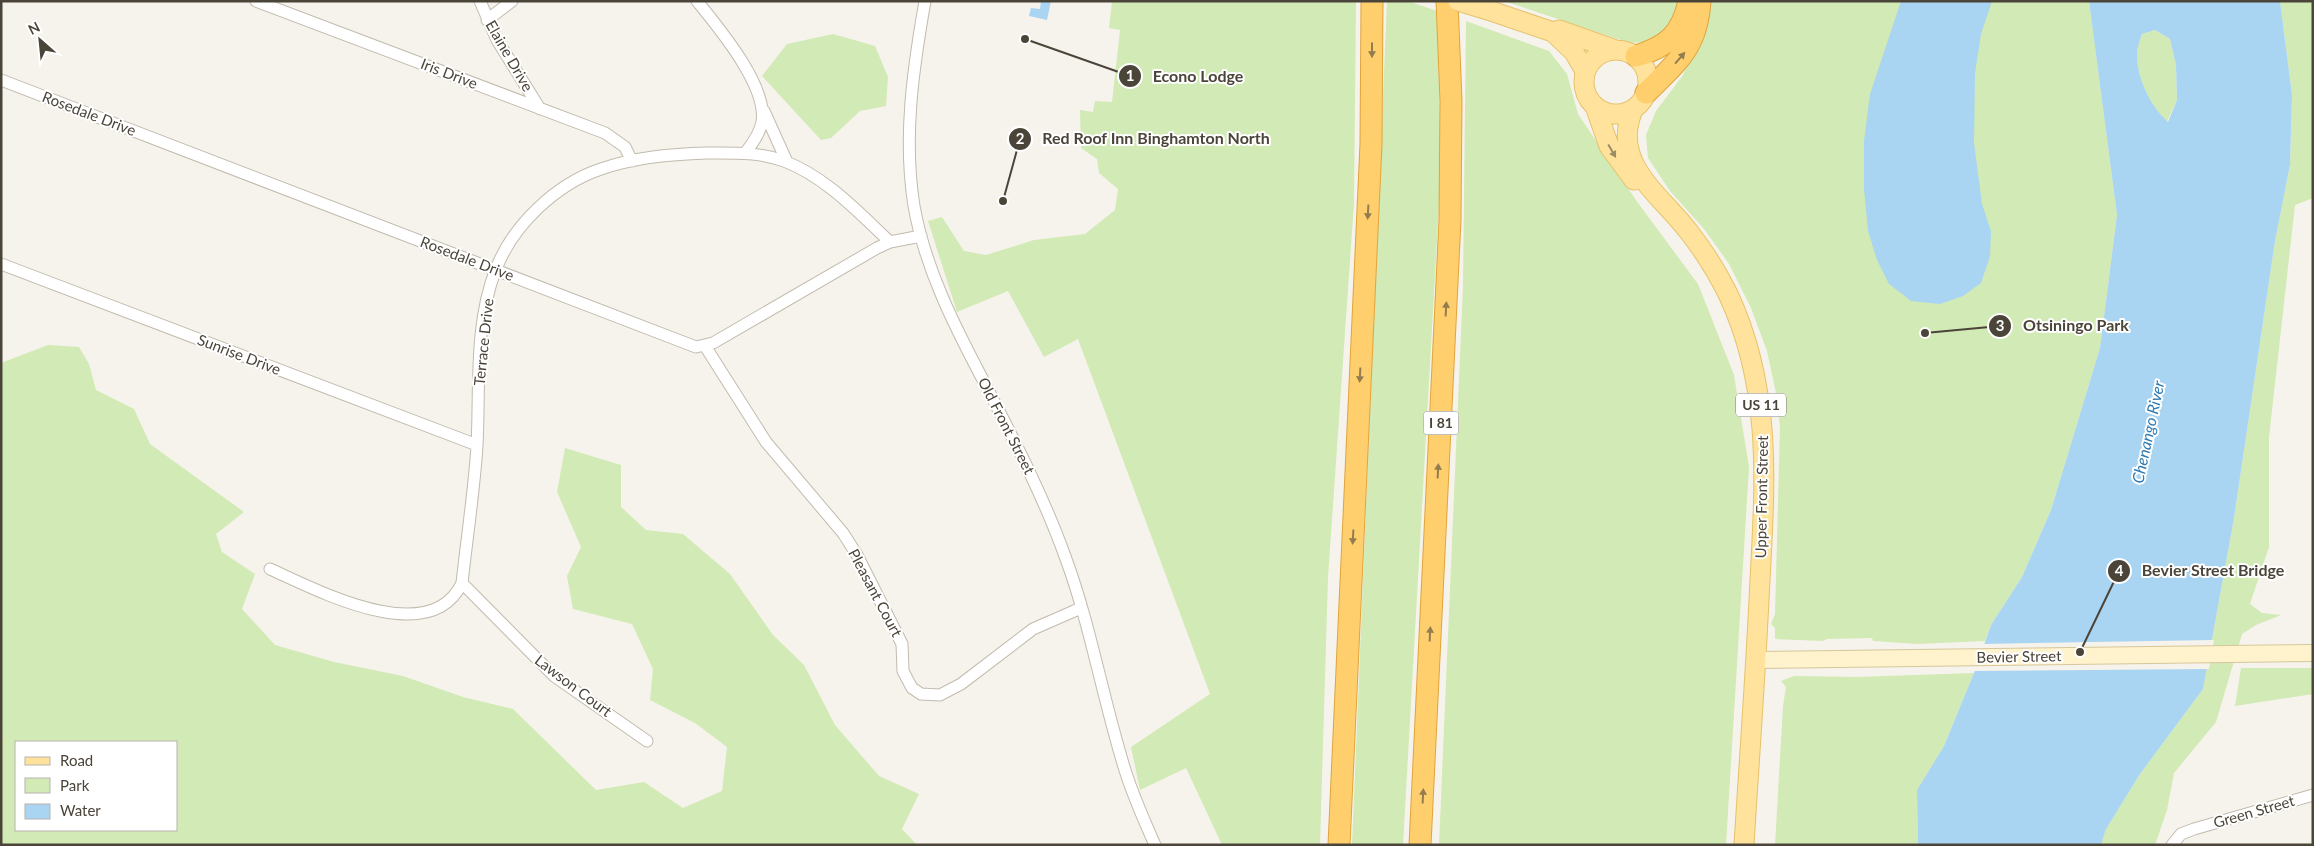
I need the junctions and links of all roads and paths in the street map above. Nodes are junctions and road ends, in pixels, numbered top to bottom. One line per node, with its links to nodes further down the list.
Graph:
1 (256, 1): 21 (street, Iris Drive)
2 (480, 1): 11 (street, Elaine Drive)
3 (512, 1): 11 (street)
4 (697, 1): 20 (street)
5 (925, 1): 27 (street, Old Front Street)
6 (1372, 1): 41 (highway, one-way to 41)
7 (1447, 1): 14 (highway, I 81)
8 (1459, 1): 12 (main road, Upper Front Street / US 11, bridge); 14 (highway)
9 (1689, 1): 15 (highway)
10 (1700, 1): 18 (highway, one-way to 10)
11 (487, 20): 21 (street, Elaine Drive)
12 (1553, 32): 13 (main road, Upper Front Street / US 11); 16 (main road, Upper Front Street / US 11)
13 (1613, 49): 15 (main road, Upper Front Street / US 11); 16 (main road)
14 (1449, 54): 42 (highway, I 81, one-way to 14)
15 (1636, 56): 18 (main road)
16 (1585, 71): 19 (main road, Upper Front Street / US 11)
17 (1, 80): 30 (street, Rosedale Drive)
18 (1646, 93): 22 (main road, Upper Front Street / US 11)
19 (1595, 106): 22 (main road); 26 (main road, Upper Front Street / US 11, one-way to 26)
20 (762, 107): 23 (street); 25 (street)
21 (540, 109): 24 (street, Iris Drive)
22 (1632, 110): 26 (main road, Upper Front Street / US 11)
23 (746, 152): 24 (street, Terrace Drive); 25 (street, Terrace Drive)
24 (632, 161): 30 (street, Terrace Drive)
25 (786, 162): 28 (street, Terrace Drive)
26 (1644, 184): 37 (main road, Upper Front Street / US 11)
27 (921, 236): 28 (street); 35 (street, Old Front Street)
28 (890, 242): 31 (street)
29 (1, 264): 32 (street, Sunrise Drive)
30 (495, 270): 31 (street, Rosedale Drive); 32 (street, Terrace Drive)
31 (705, 346): 35 (street, Pleasant Court)
32 (476, 445): 34 (street, Terrace Drive)
33 (270, 569): 34 (street)
34 (462, 583): 38 (street, Lawson Court)
35 (1081, 608): 40 (street, Old Front Street)
36 (2313, 653): 37 (main road, Bevier Street)
37 (1755, 660): 43 (main road, Upper Front Street / US 11)
38 (647, 741)
39 (2313, 795): 44 (street, Green Street)
40 (1156, 845)
41 (1339, 845)
42 (1420, 845)
43 (1744, 845)
44 (2172, 845)

